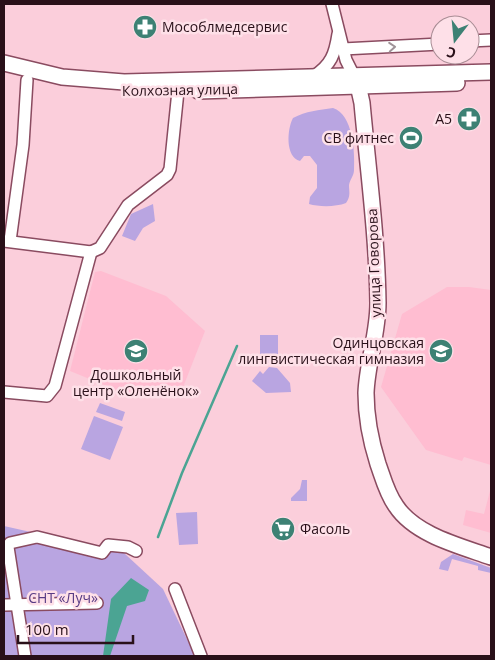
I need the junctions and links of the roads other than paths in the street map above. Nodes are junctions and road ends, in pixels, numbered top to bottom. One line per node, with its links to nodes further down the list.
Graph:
1 (332, 4): 2 (street)
2 (338, 30): 4 (street); 8 (street)
3 (430, 45): 4 (street, one-way to 3)
4 (343, 49): 10 (street)
5 (4, 64): 8 (main road, Колхозная улица)
6 (491, 72): 10 (main road)
7 (4, 74): 9 (main road, Колхозная улица)
8 (314, 76): 10 (main road, Колхозная улица)
9 (27, 80): 12 (main road, Колхозная улица); 13 (street)
10 (356, 80): 11 (main road); 12 (main road, Колхозная улица); 17 (main road, улица Говорова)
11 (491, 82)
12 (178, 91): 14 (street)
13 (7, 241): 14 (street)
14 (91, 252): 15 (street)
15 (4, 392)
16 (136, 551): 20 (street)
17 (491, 557)
18 (175, 589): 23 (street)
19 (97, 603): 20 (street)
20 (16, 604): 21 (street); 22 (street)
21 (4, 605)
22 (25, 656)
23 (201, 656)

